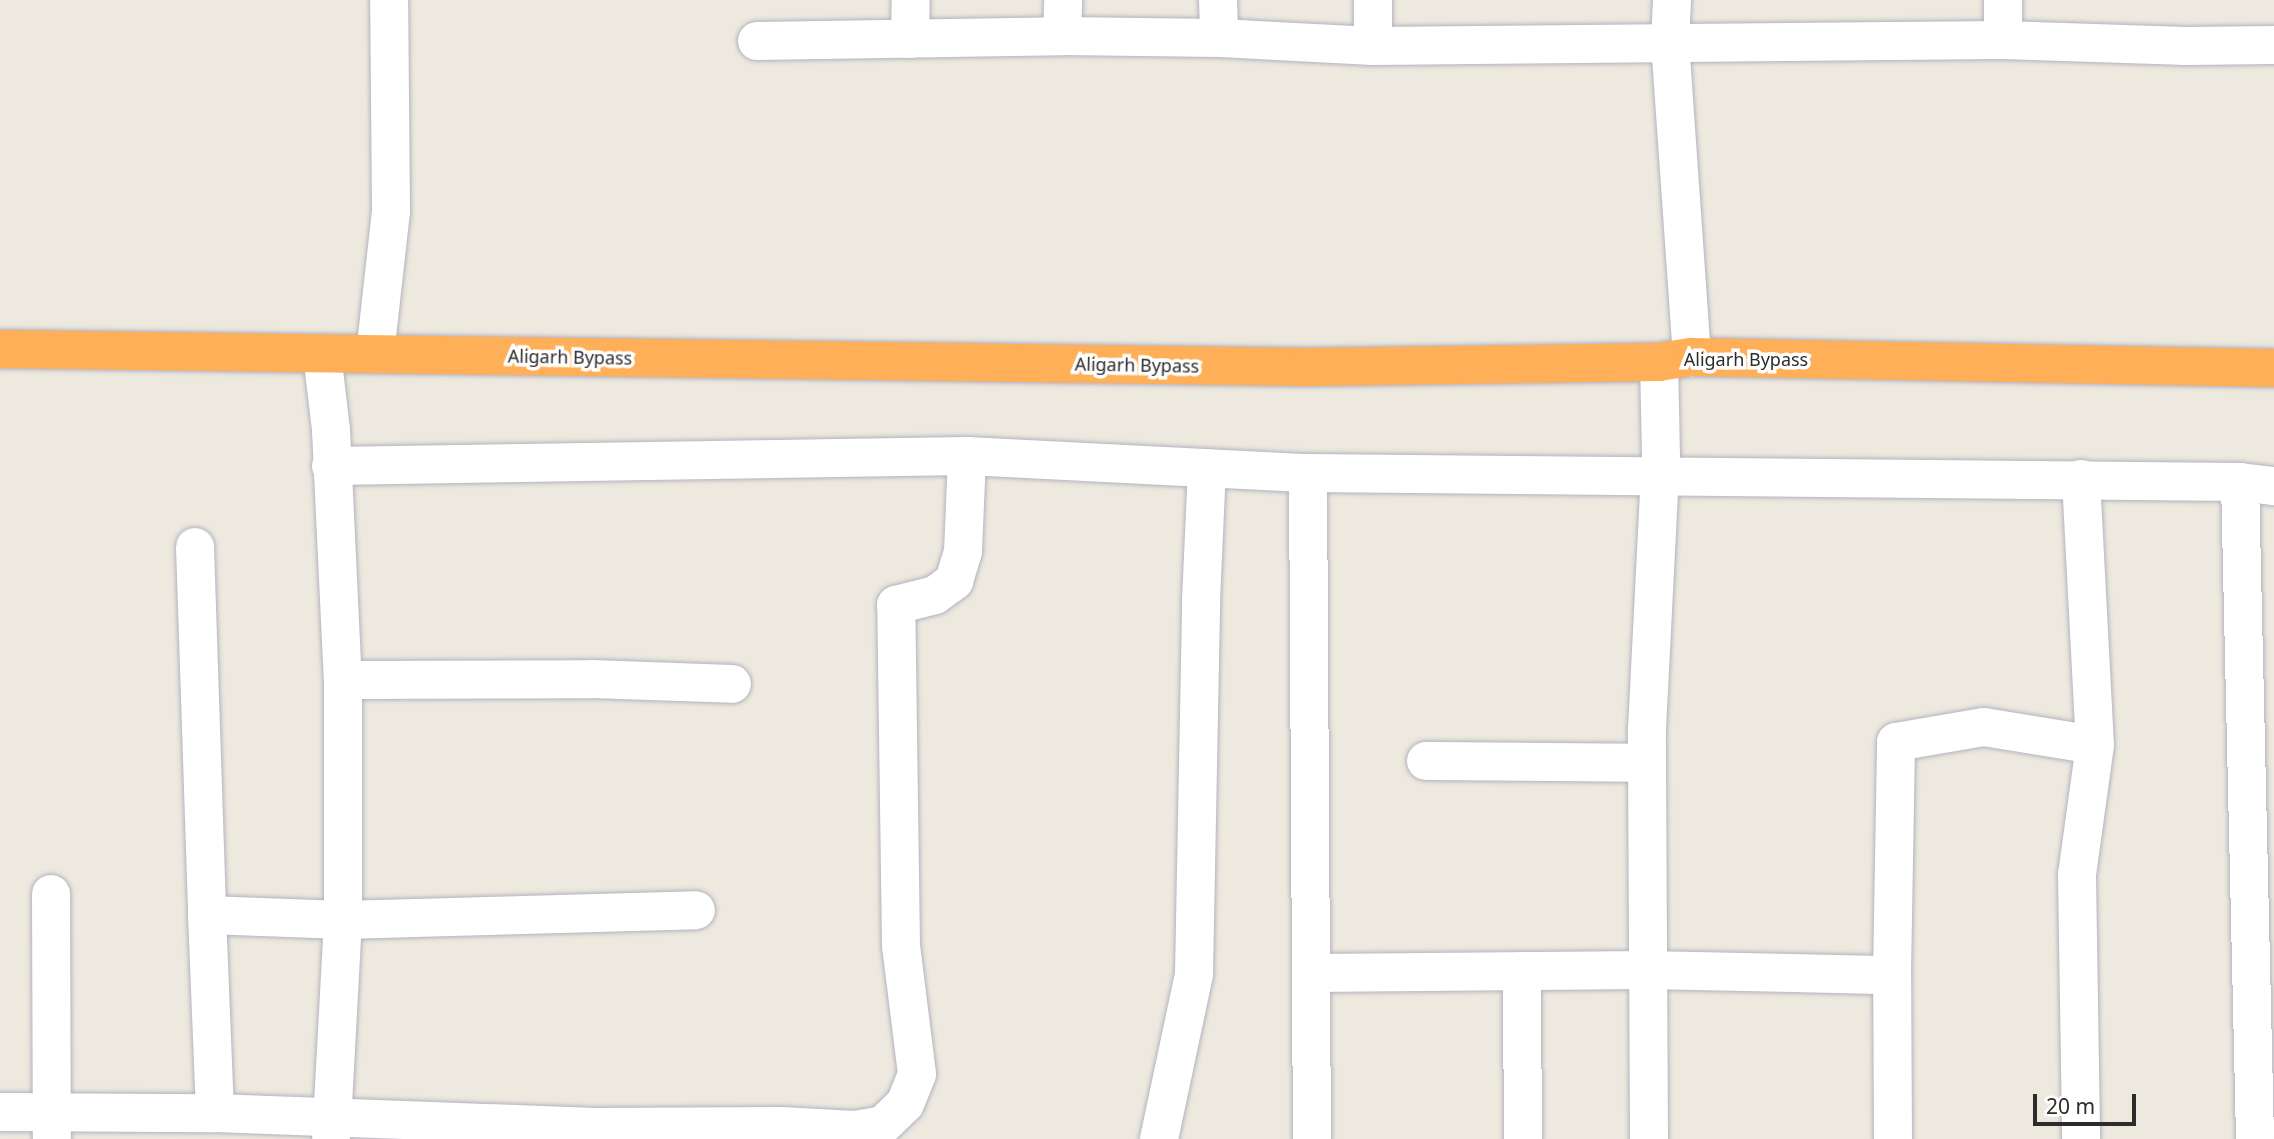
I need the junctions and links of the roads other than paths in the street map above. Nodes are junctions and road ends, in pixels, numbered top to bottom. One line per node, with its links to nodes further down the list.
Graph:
1 (389, 0): 16 (street)
2 (911, 0): 9 (street)
3 (1218, 0): 8 (street)
4 (1373, 0): 14 (street)
5 (1672, 0): 12 (street)
6 (2003, 0): 10 (street)
7 (1063, 18): 8 (street); 9 (street)
8 (1219, 38): 14 (street)
9 (909, 39): 11 (street)
10 (2003, 40): 12 (street); 13 (street)
11 (757, 41)
12 (1671, 42): 14 (street); 19 (street)
13 (2274, 45)
14 (1373, 46)
15 (0, 349): 18 (highway, Aligarh Bypass)
16 (375, 354): 18 (highway, Aligarh Bypass); 19 (highway, Aligarh Bypass)
17 (2274, 368): 19 (highway, Aligarh Bypass)
18 (325, 371): 20 (street)
19 (1671, 371): 22 (street)
20 (331, 448): 21 (street); 28 (street)
21 (967, 456): 23 (street); 44 (street)
22 (1661, 466): 24 (street); 25 (street); 32 (street)
23 (1207, 468): 24 (street); 45 (street)
24 (1308, 473): 39 (street)
25 (2081, 480): 26 (street); 30 (street)
26 (2257, 484): 51 (street)
27 (195, 547): 35 (street)
28 (343, 680): 29 (street); 36 (street)
29 (733, 684)
30 (2095, 745): 40 (street); 50 (street)
31 (1426, 761): 32 (street)
32 (1647, 763): 37 (street)
33 (51, 894): 43 (street)
34 (696, 910): 36 (street)
35 (207, 915): 36 (street); 42 (street)
36 (343, 920): 44 (street)
37 (1646, 970): 38 (street); 40 (street); 48 (street)
38 (1522, 971): 39 (street); 47 (street)
39 (1312, 973): 46 (street)
40 (1892, 975): 49 (street)
41 (0, 1112): 43 (street)
42 (215, 1113): 43 (street); 44 (street)
43 (52, 1127)
44 (330, 1128)
45 (1158, 1139)
46 (1312, 1139)
47 (1523, 1139)
48 (1649, 1139)
49 (1893, 1139)
50 (2081, 1139)
51 (2255, 1139)

